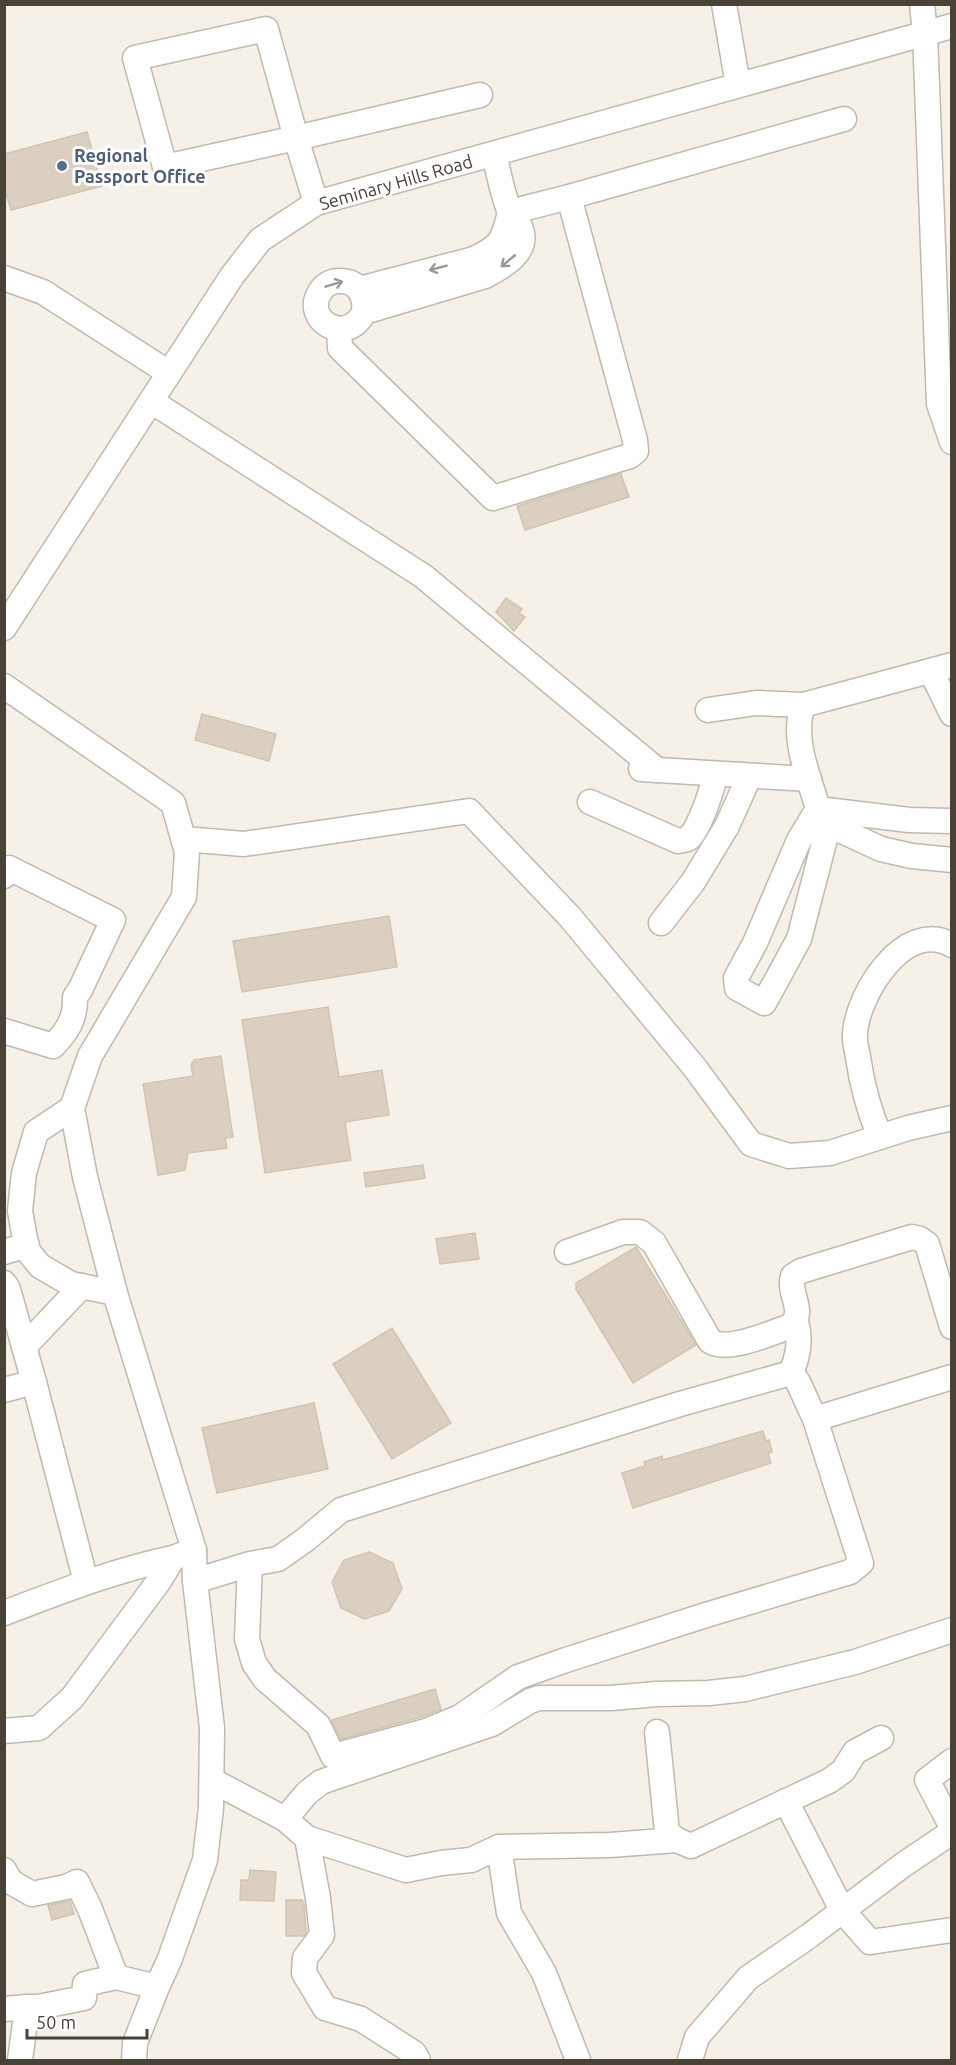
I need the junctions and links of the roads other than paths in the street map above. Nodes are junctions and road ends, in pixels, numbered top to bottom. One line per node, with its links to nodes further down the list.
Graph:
1 (724, 4): 5 (street)
2 (922, 4): 4 (street)
3 (951, 26): 4 (street, Seminary Hills Road)
4 (925, 33): 5 (street, Seminary Hills Road); 18 (street)
5 (738, 85): 9 (street, Seminary Hills Road)
6 (480, 95): 8 (street)
7 (844, 119): 10 (street)
8 (296, 138): 8 (street); 11 (street)
9 (494, 155): 11 (street, Seminary Hills Road); 12 (street)
10 (569, 197): 12 (street); 15 (street)
11 (316, 203): 16 (street, Seminary Hills Road)
12 (510, 212): 14 (street, one-way to 14)
13 (4, 278): 16 (street)
14 (361, 300): 15 (street); 15 (street, one-way to 14)
15 (339, 329)
16 (169, 373): 17 (street, Seminary Hills Road)
17 (152, 401): 20 (street, Seminary Hills Road); 27 (street)
18 (945, 404): 19 (street)
19 (951, 442)
20 (4, 628)
21 (941, 668): 23 (street); 25 (street)
22 (4, 686): 34 (street)
23 (803, 705): 24 (street); 30 (street)
24 (708, 710)
25 (951, 714)
26 (632, 769): 27 (street)
27 (657, 770): 28 (street)
28 (716, 774): 29 (street); 31 (street)
29 (748, 777): 30 (street); 37 (street)
30 (809, 779): 32 (street)
31 (590, 802)
32 (826, 815): 32 (street); 33 (street); 35 (street)
33 (951, 821)
34 (184, 839): 40 (street); 42 (street)
35 (951, 860)
36 (4, 876): 39 (street)
37 (661, 923)
38 (951, 945): 42 (street)
39 (4, 1031)
40 (72, 1108): 43 (street); 47 (street)
41 (951, 1118): 42 (street)
42 (880, 1137)
43 (16, 1248): 46 (street)
44 (567, 1252): 48 (street)
45 (4, 1283): 50 (street)
46 (82, 1286): 47 (street); 50 (street)
47 (115, 1293): 56 (street)
48 (796, 1322): 49 (street); 51 (street)
49 (951, 1327)
50 (24, 1347): 53 (street)
51 (791, 1373): 55 (street); 57 (street)
52 (951, 1377): 55 (street)
53 (34, 1382): 54 (street); 59 (street)
54 (4, 1390)
55 (815, 1419): 57 (street)
56 (184, 1554): 58 (street); 59 (street); 62 (street)
57 (250, 1564): 58 (street)
58 (195, 1581): 66 (street)
59 (86, 1582): 60 (street)
60 (4, 1613)
61 (951, 1630): 68 (street)
62 (4, 1731)
63 (657, 1732): 72 (street)
64 (881, 1738): 67 (street)
65 (951, 1761): 69 (street)
66 (213, 1781): 68 (street); 78 (street)
67 (786, 1802): 72 (street); 75 (street)
68 (285, 1819): 71 (street)
69 (951, 1827)
70 (951, 1832): 75 (street)
71 (307, 1838): 73 (street); 82 (street)
72 (676, 1840): 73 (street)
73 (499, 1847): 83 (street)
74 (4, 1870): 77 (street)
75 (842, 1910): 76 (street); 84 (street)
76 (951, 1930)
77 (116, 1977): 78 (street); 79 (street)
78 (157, 1987): 81 (street)
79 (16, 2008): 80 (street)
80 (20, 2061)
81 (134, 2061)
82 (418, 2061)
83 (578, 2061)
84 (690, 2061)

